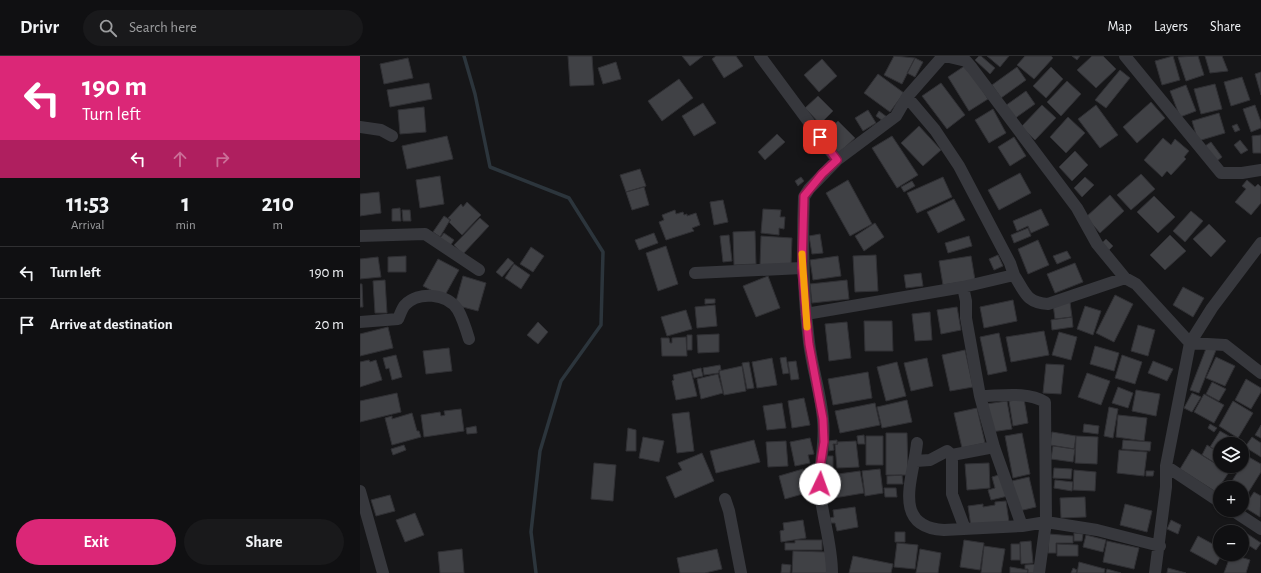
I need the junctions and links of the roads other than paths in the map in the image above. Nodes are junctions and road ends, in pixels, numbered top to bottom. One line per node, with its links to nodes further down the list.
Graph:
1 (760, 56): 7 (street)
2 (944, 56): 4 (street); 15 (street)
3 (1125, 56): 8 (street)
4 (907, 97): 7 (street); 14 (street)
5 (360, 126): 6 (street)
6 (392, 136)
7 (837, 160): 11 (street)
8 (1261, 170)
9 (360, 236): 12 (street)
10 (1261, 243): 20 (street)
11 (802, 268): 13 (street); 17 (street)
12 (479, 270)
13 (695, 273)
14 (1014, 275): 15 (street); 16 (street)
15 (1125, 278): 20 (street)
16 (963, 287): 17 (street); 22 (street)
17 (806, 314): 39 (street)
18 (360, 322): 19 (street)
19 (469, 339)
20 (1190, 343): 21 (street); 27 (street)
21 (1261, 373)
22 (980, 396): 24 (street); 32 (street)
23 (917, 443): 26 (street)
24 (994, 447): 25 (street); 33 (street)
25 (952, 455): 26 (street); 34 (street)
26 (916, 461): 34 (street)
27 (1166, 466): 29 (street); 36 (street)
28 (360, 491): 37 (street)
29 (1213, 497)
30 (725, 499): 38 (street)
31 (1243, 517): 35 (street)
32 (1046, 522): 33 (street); 36 (street); 40 (street)
33 (1022, 526): 34 (street)
34 (965, 529)
35 (1261, 529)
36 (1160, 546): 41 (street)
37 (383, 573)
38 (741, 573)
39 (832, 573)
40 (1039, 573)
41 (1155, 573)

